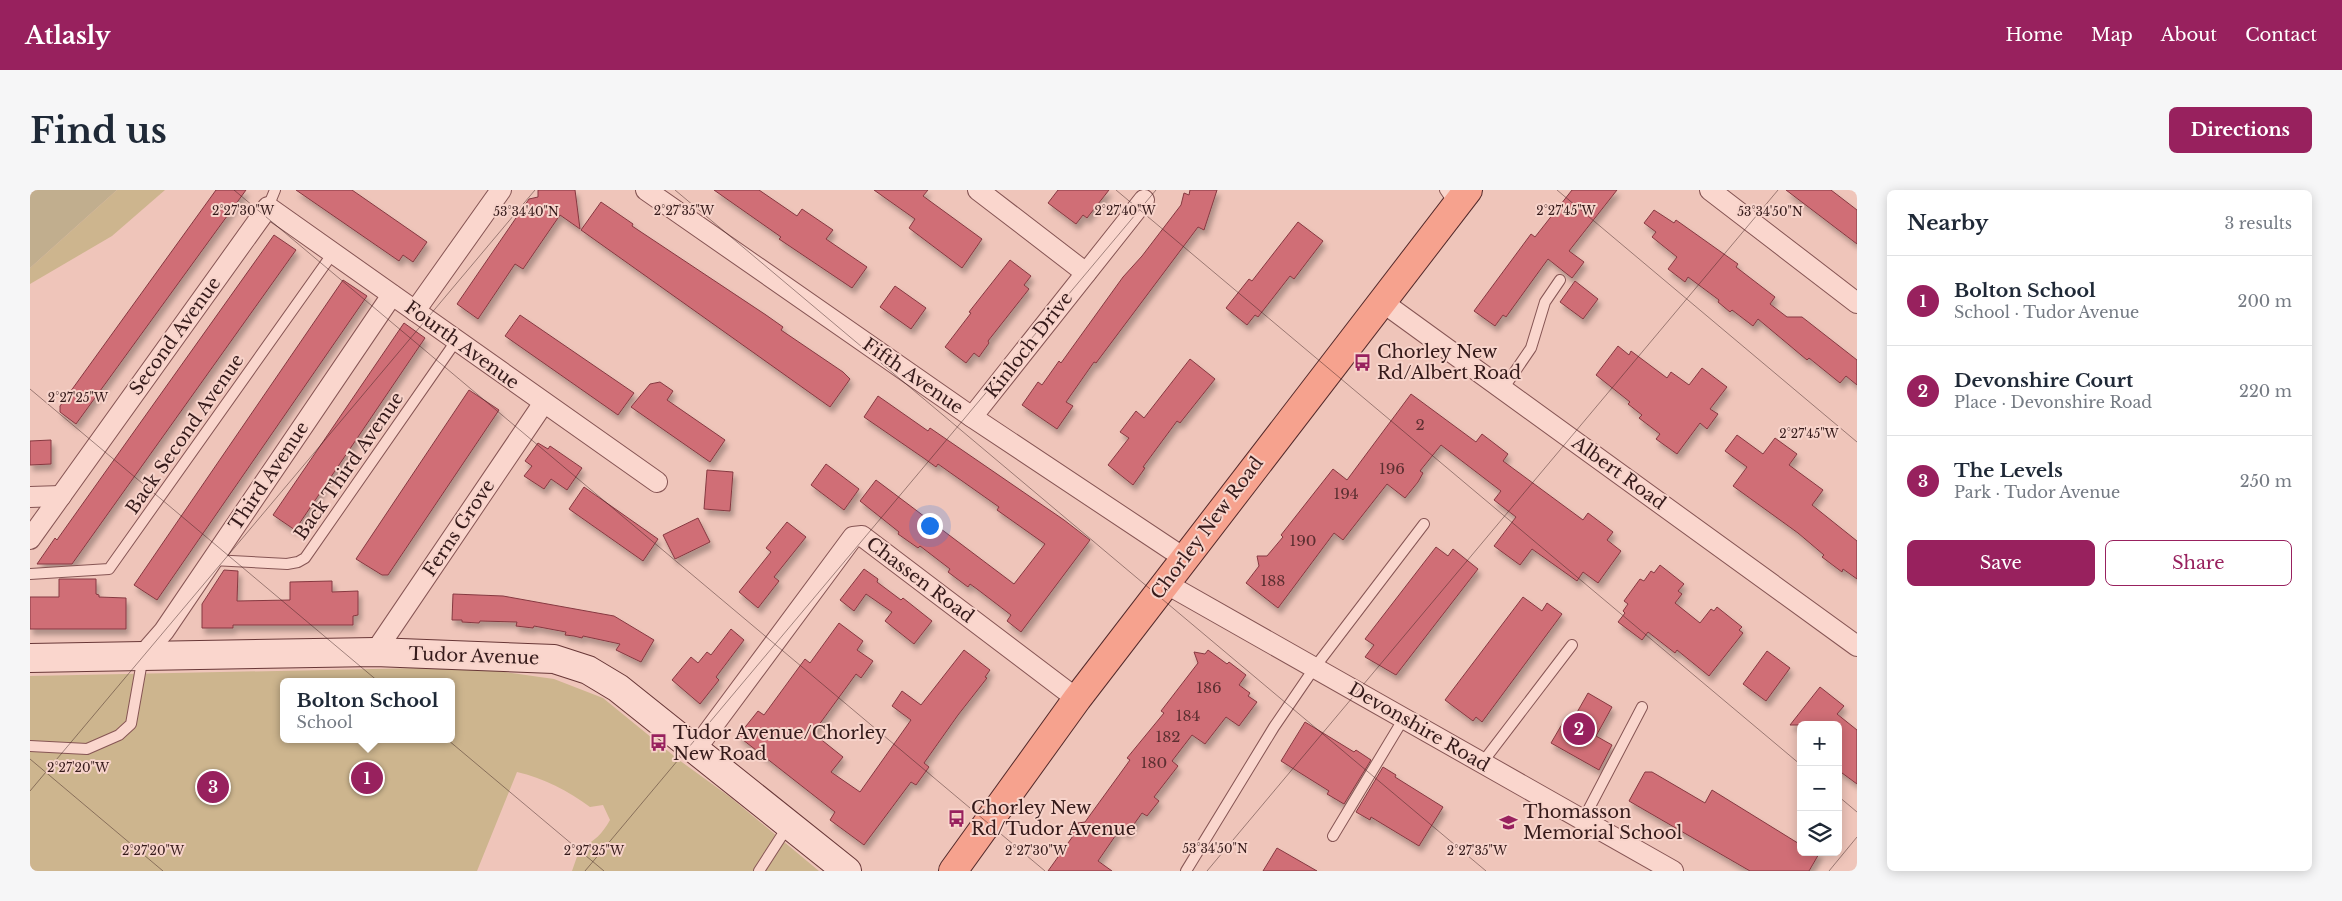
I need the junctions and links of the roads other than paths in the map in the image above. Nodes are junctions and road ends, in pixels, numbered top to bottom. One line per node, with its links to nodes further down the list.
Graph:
1 (501, 190): 14 (street)
2 (646, 190): 18 (street, Fifth Avenue)
3 (978, 190): 9 (street)
4 (1710, 190): 13 (street)
5 (1456, 195): 12 (main road, Chorley New Road)
6 (272, 198): 8 (street, Fourth Avenue); 20 (street, Second Avenue)
7 (1144, 200): 9 (street, Kinloch Drive)
8 (333, 252): 11 (street, Fourth Avenue); 26 (lane, Back Second Avenue)
9 (1086, 273): 18 (street, Kinloch Drive)
10 (1560, 280): 16 (lane)
11 (392, 295): 14 (street, Fourth Avenue); 25 (street, Third Avenue)
12 (1381, 301): 16 (street, Albert Road); 24 (main road, Chorley New Road)
13 (1857, 303)
14 (415, 311): 15 (street, Fourth Avenue)
15 (456, 341): 17 (street, Fourth Avenue); 25 (lane, Back Third Avenue)
16 (1503, 389): 29 (street, Albert Road)
17 (544, 404): 19 (street, Fourth Avenue); 30 (street, Ferns Grove)
18 (972, 417): 24 (street, Fifth Avenue)
19 (657, 482)
20 (61, 496): 21 (street); 23 (street, Second Avenue)
21 (30, 497)
22 (1424, 524): 33 (lane)
23 (30, 539)
24 (1184, 558): 27 (main road, Chorley New Road)
25 (212, 560): 31 (street, Third Avenue)
26 (30, 574)
27 (1165, 582): 33 (street, Devonshire Road); 34 (main road, Chorley New Road)
28 (1572, 644): 39 (lane)
29 (1857, 646)
30 (375, 652): 31 (main road, Tudor Avenue); 38 (main road, Tudor Avenue)
31 (143, 655): 32 (main road, Tudor Avenue); 37 (lane)
32 (30, 658)
33 (1315, 667): 36 (street, Devonshire Road); 46 (lane)
34 (1077, 699): 38 (street, Chassen Road); 45 (main road, Chorley New Road)
35 (1642, 707): 40 (lane)
36 (1404, 718): 39 (street, Devonshire Road); 42 (lane)
37 (30, 746)
38 (694, 750): 41 (main road, Tudor Avenue)
39 (1482, 763): 40 (street, Devonshire Road)
40 (1583, 820): 47 (street, Devonshire Road)
41 (789, 825): 43 (lane); 44 (main road, Tudor Avenue)
42 (1333, 836)
43 (759, 871)
44 (847, 871)
45 (952, 871)
46 (1186, 871)
47 (1673, 871)

